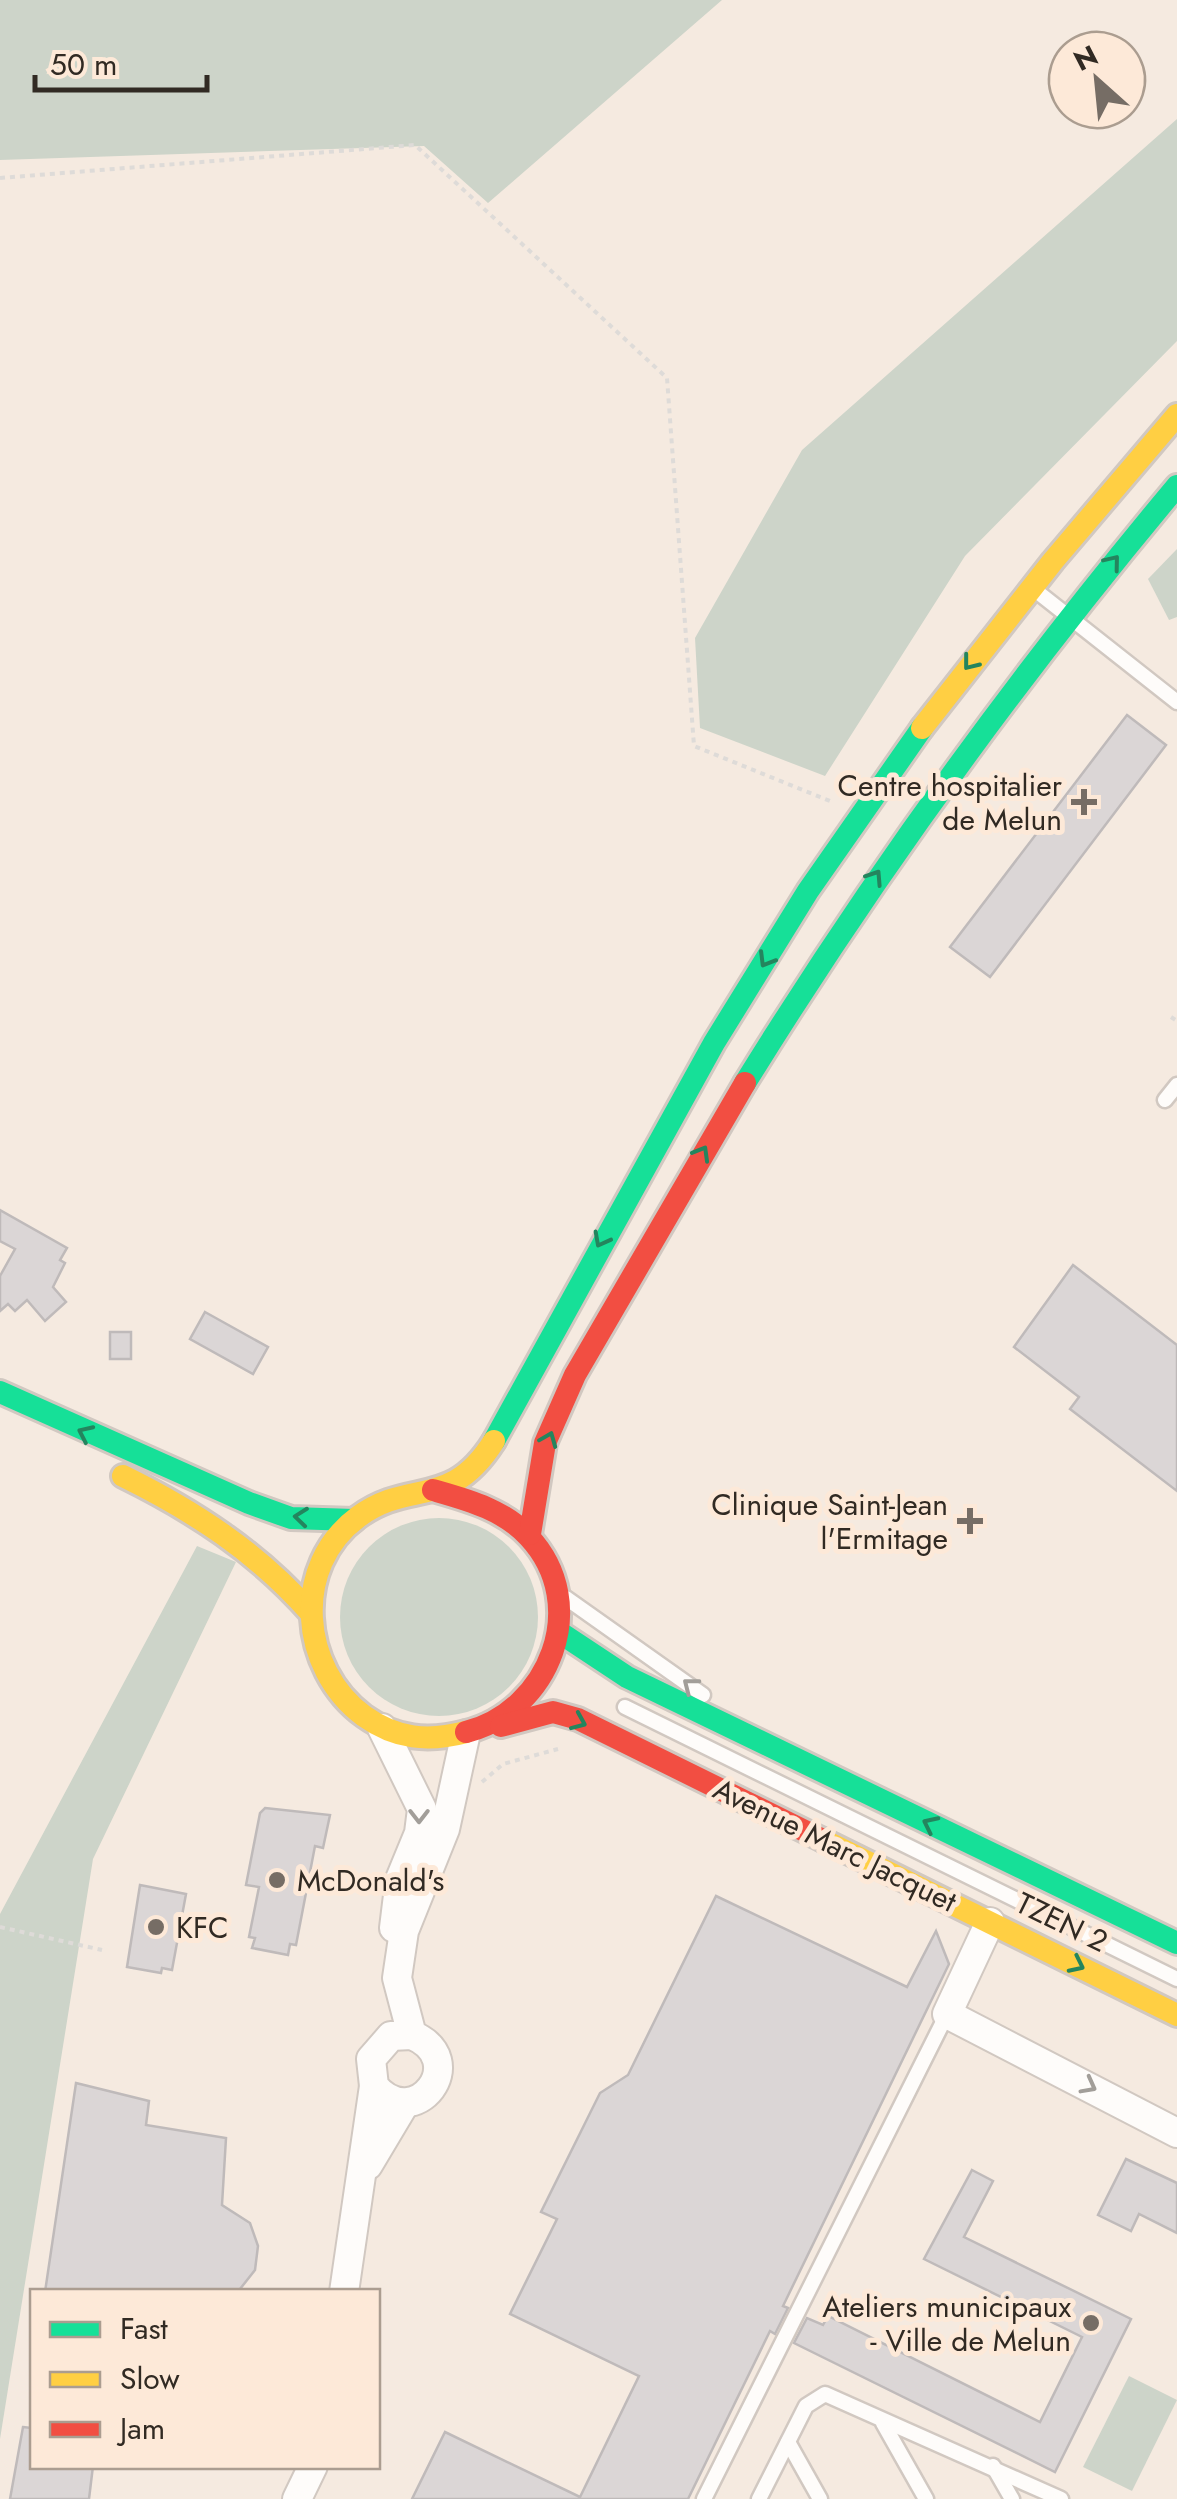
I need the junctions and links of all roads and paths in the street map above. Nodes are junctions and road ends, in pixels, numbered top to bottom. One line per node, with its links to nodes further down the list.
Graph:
1 (0, 178): 7 (path)
2 (1177, 414): 4 (main road)
3 (1177, 486): 5 (main road, one-way to 3)
4 (1030, 586): 5 (lane); 7 (main road, one-way to 7)
5 (1068, 617): 6 (lane); 18 (main road, one-way to 5)
6 (1177, 702)
7 (857, 818): 16 (main road, one-way to 16)
8 (1171, 1016): 9 (path)
9 (1177, 1021)
10 (1177, 1085): 11 (lane)
11 (1166, 1100)
12 (0, 1392): 17 (main road, one-way to 12)
13 (0, 1416): 14 (main road)
14 (51, 1441)
15 (101, 1465): 20 (main road)
16 (433, 1490): 17 (main road); 18 (main road)
17 (354, 1520): 20 (main road)
18 (530, 1534): 19 (main road)
19 (558, 1592): 21 (main road); 25 (lane, one-way to 19)
20 (310, 1612): 23 (main road)
21 (559, 1632): 24 (main road); 25 (main road, Avenue Marc Jacquet)
22 (625, 1707): 32 (lane, TZEN 2)
23 (382, 1728): 24 (main road); 36 (street, one-way to 36)
24 (475, 1733): 27 (street); 28 (main road, Avenue Marc Jacquet, one-way to 28)
25 (768, 1744): 30 (main road, Avenue Marc Jacquet, one-way to 25)
26 (573, 1750): 27 (path)
27 (452, 1795): 35 (street)
28 (990, 1922): 33 (street); 34 (main road, Avenue Marc Jacquet, one-way to 34)
29 (0, 1927): 31 (path)
30 (1177, 1943)
31 (102, 1950)
32 (1177, 1979)
33 (947, 2014): 39 (street, one-way to 39); 47 (lane)
34 (1177, 2015)
35 (412, 2034): 36 (street); 38 (street)
36 (374, 2050): 37 (street)
37 (374, 2086): 38 (street); 40 (street)
38 (405, 2103): 40 (street)
39 (1177, 2133)
40 (357, 2199): 41 (street)
41 (344, 2289)
42 (883, 2422): 43 (lane); 44 (lane); 50 (lane)
43 (788, 2442): 48 (lane); 49 (lane)
44 (993, 2466): 51 (lane); 52 (lane)
45 (311, 2469): 46 (street)
46 (297, 2499)
47 (704, 2499)
48 (760, 2499)
49 (820, 2499)
50 (926, 2499)
51 (1012, 2499)
52 (1061, 2499)

